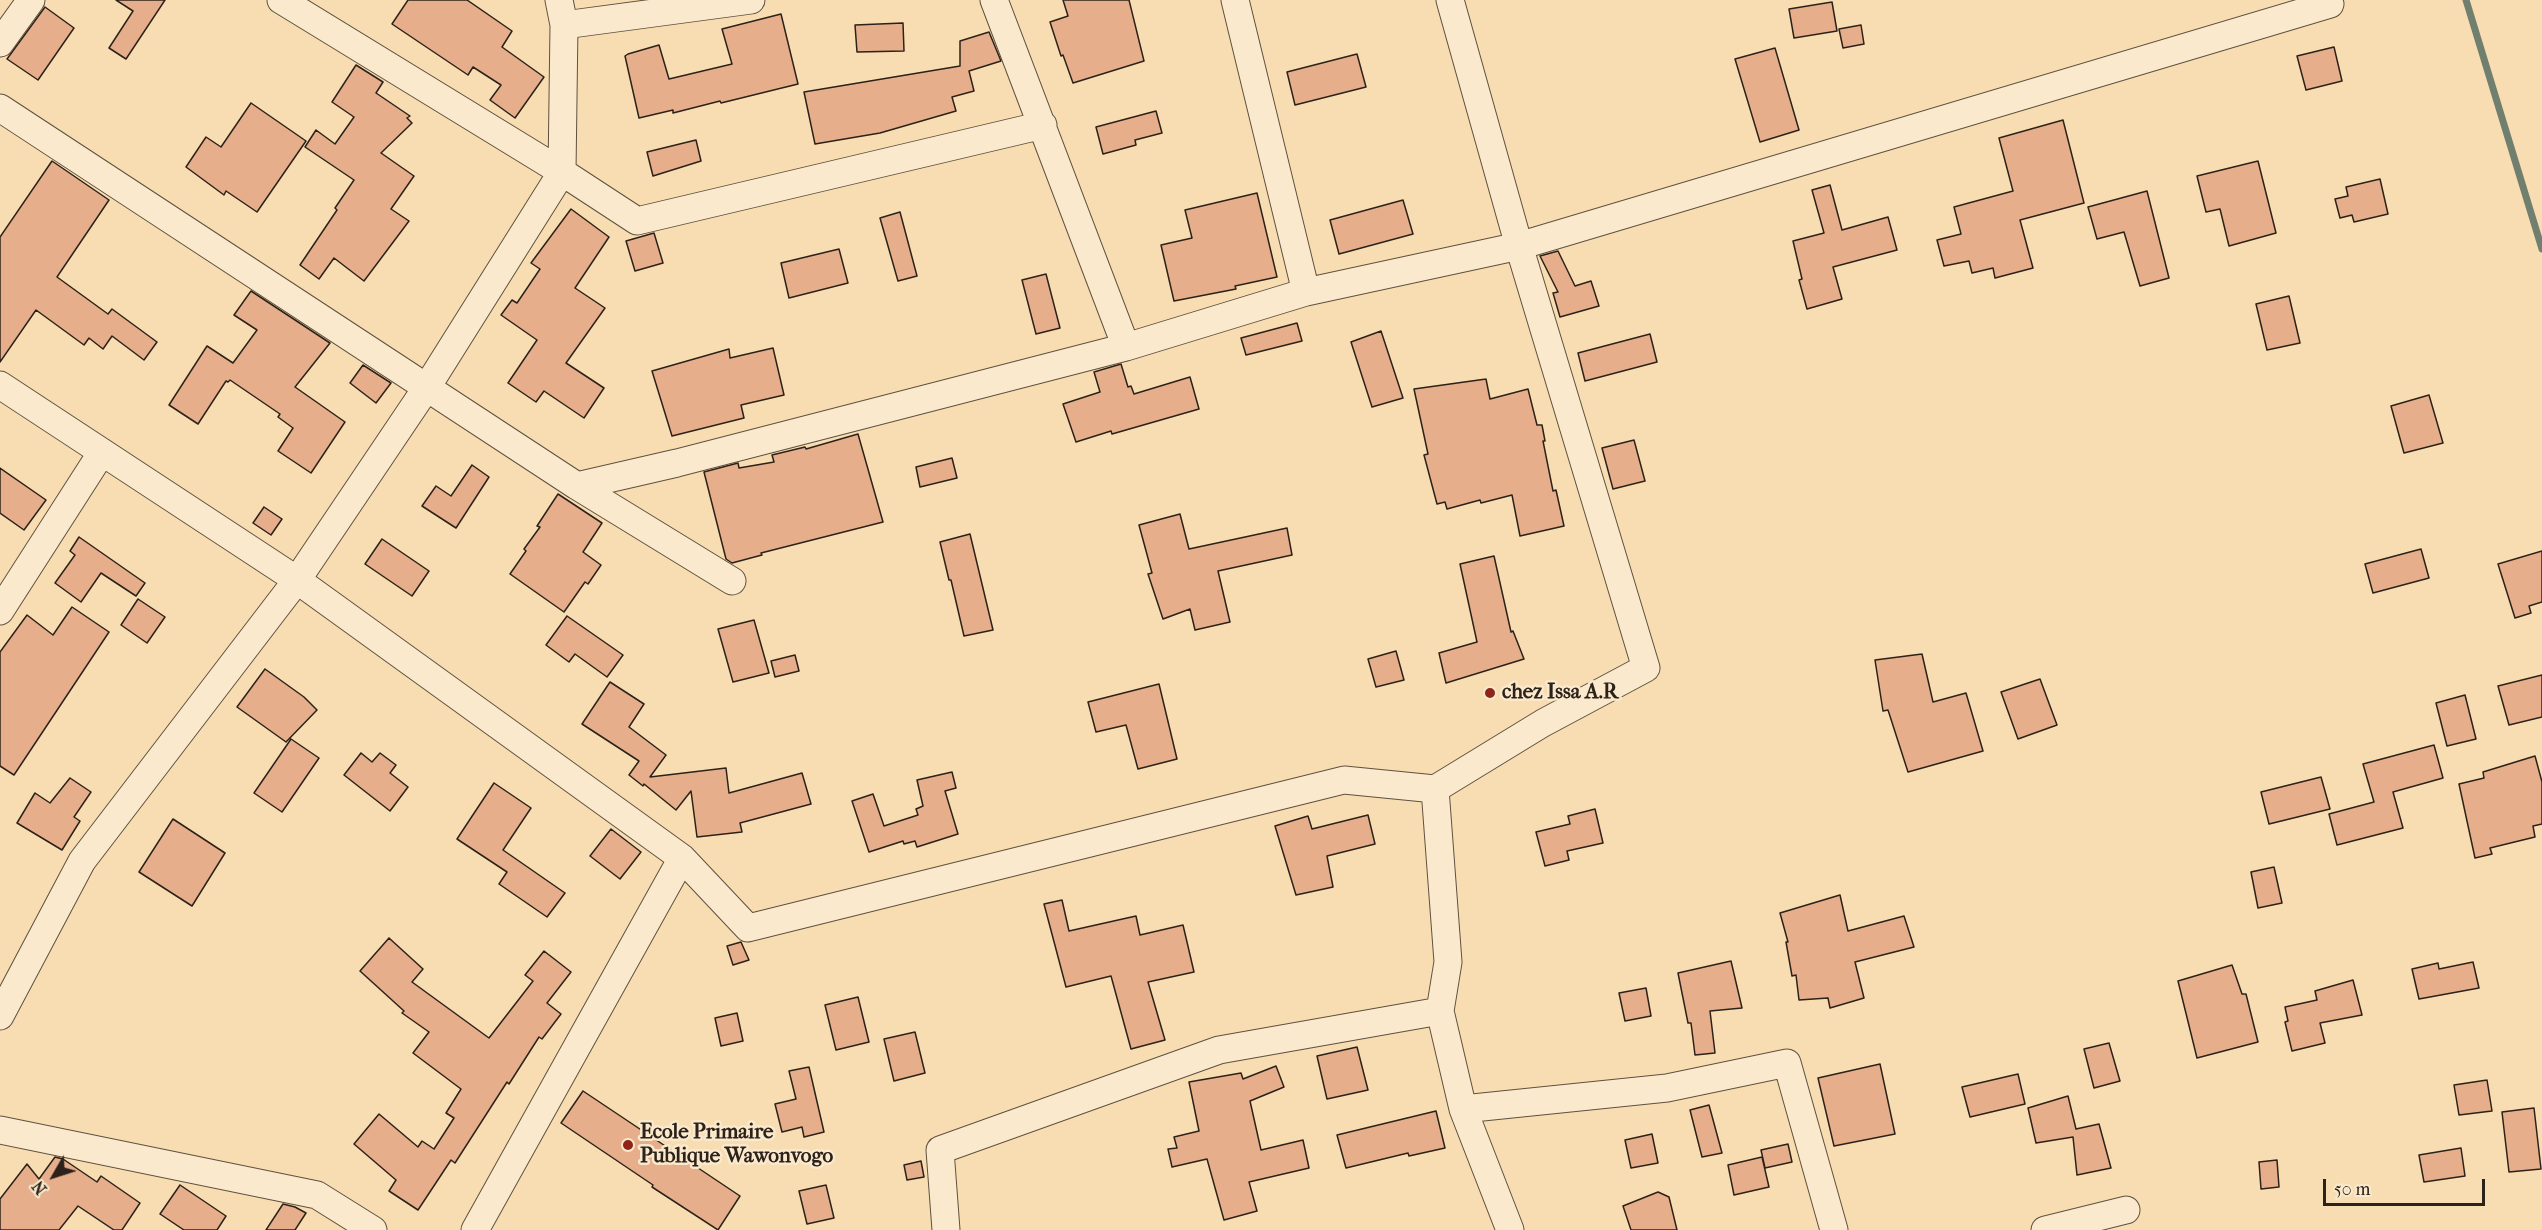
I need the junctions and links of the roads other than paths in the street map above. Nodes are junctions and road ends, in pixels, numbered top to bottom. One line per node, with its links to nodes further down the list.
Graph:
1 (32, 0): 9 (street)
2 (281, 0): 12 (street)
3 (751, 0): 8 (street)
4 (994, 0): 11 (street)
5 (1236, 0): 14 (street)
6 (1450, 0): 13 (street)
7 (2330, 4): 13 (street)
8 (562, 13): 12 (street)
9 (0, 43)
10 (0, 108): 17 (street)
11 (1043, 125): 12 (street); 15 (street)
12 (562, 172): 17 (street)
13 (1519, 246): 14 (street); 23 (street)
14 (1306, 292): 15 (street)
15 (1126, 347): 19 (street)
16 (0, 385): 18 (street)
17 (427, 387): 19 (street); 20 (street)
18 (102, 452): 20 (street); 22 (street)
19 (577, 486): 21 (street)
20 (297, 580): 24 (street); 25 (street)
21 (732, 581)
22 (0, 611)
23 (1435, 789): 24 (street); 26 (street)
24 (682, 858): 32 (street)
25 (8, 983): 27 (street)
26 (1440, 1011): 28 (street); 33 (street)
27 (0, 1016)
28 (1463, 1109): 34 (street); 35 (street)
29 (0, 1130): 31 (street)
30 (2126, 1210): 36 (street)
31 (373, 1230)
32 (475, 1230)
33 (946, 1230)
34 (1510, 1230)
35 (1834, 1230)
36 (2045, 1230)

